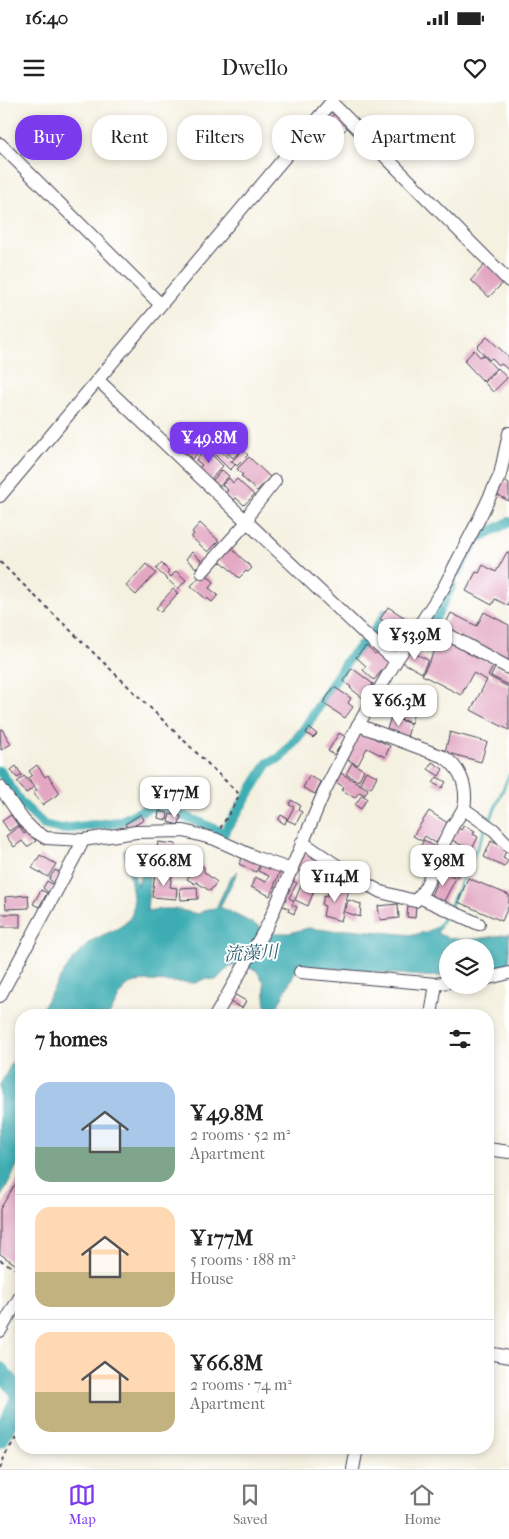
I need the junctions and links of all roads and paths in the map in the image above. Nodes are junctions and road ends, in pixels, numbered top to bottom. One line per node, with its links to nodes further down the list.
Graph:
1 (328, 102): 3 (street); 4 (street)
2 (0, 144): 4 (street)
3 (509, 281)
4 (160, 304): 5 (street)
5 (98, 380): 9 (street); 10 (street)
6 (509, 439): 7 (street)
7 (505, 477): 13 (street)
8 (275, 481): 10 (street)
9 (1, 491)
10 (248, 521): 12 (street); 14 (street)
11 (0, 562): 19 (path)
12 (202, 572)
13 (422, 622): 14 (street); 15 (street)
14 (396, 661): 16 (street)
15 (509, 668)
16 (358, 725): 18 (street); 21 (street)
17 (0, 787): 20 (street)
18 (464, 809): 22 (street); 24 (street)
19 (222, 825)
20 (82, 840): 23 (street); 31 (street)
21 (302, 842): 23 (street); 24 (street)
22 (509, 846)
23 (292, 870): 32 (street)
24 (419, 897): 25 (street)
25 (479, 924)
26 (300, 972): 29 (street)
27 (509, 973): 28 (street)
28 (494, 977)
29 (439, 983)
30 (439, 992): 33 (street)
31 (0, 996)
32 (219, 1009)
33 (433, 1009)
34 (494, 1150): 35 (street)
35 (509, 1152)
36 (0, 1260): 37 (path)
37 (15, 1269)
38 (15, 1305): 39 (street)
39 (0, 1331)
40 (494, 1354): 41 (street)
41 (509, 1357)
42 (15, 1440): 44 (path)
43 (356, 1454): 45 (street)
44 (0, 1469)
45 (353, 1469)

